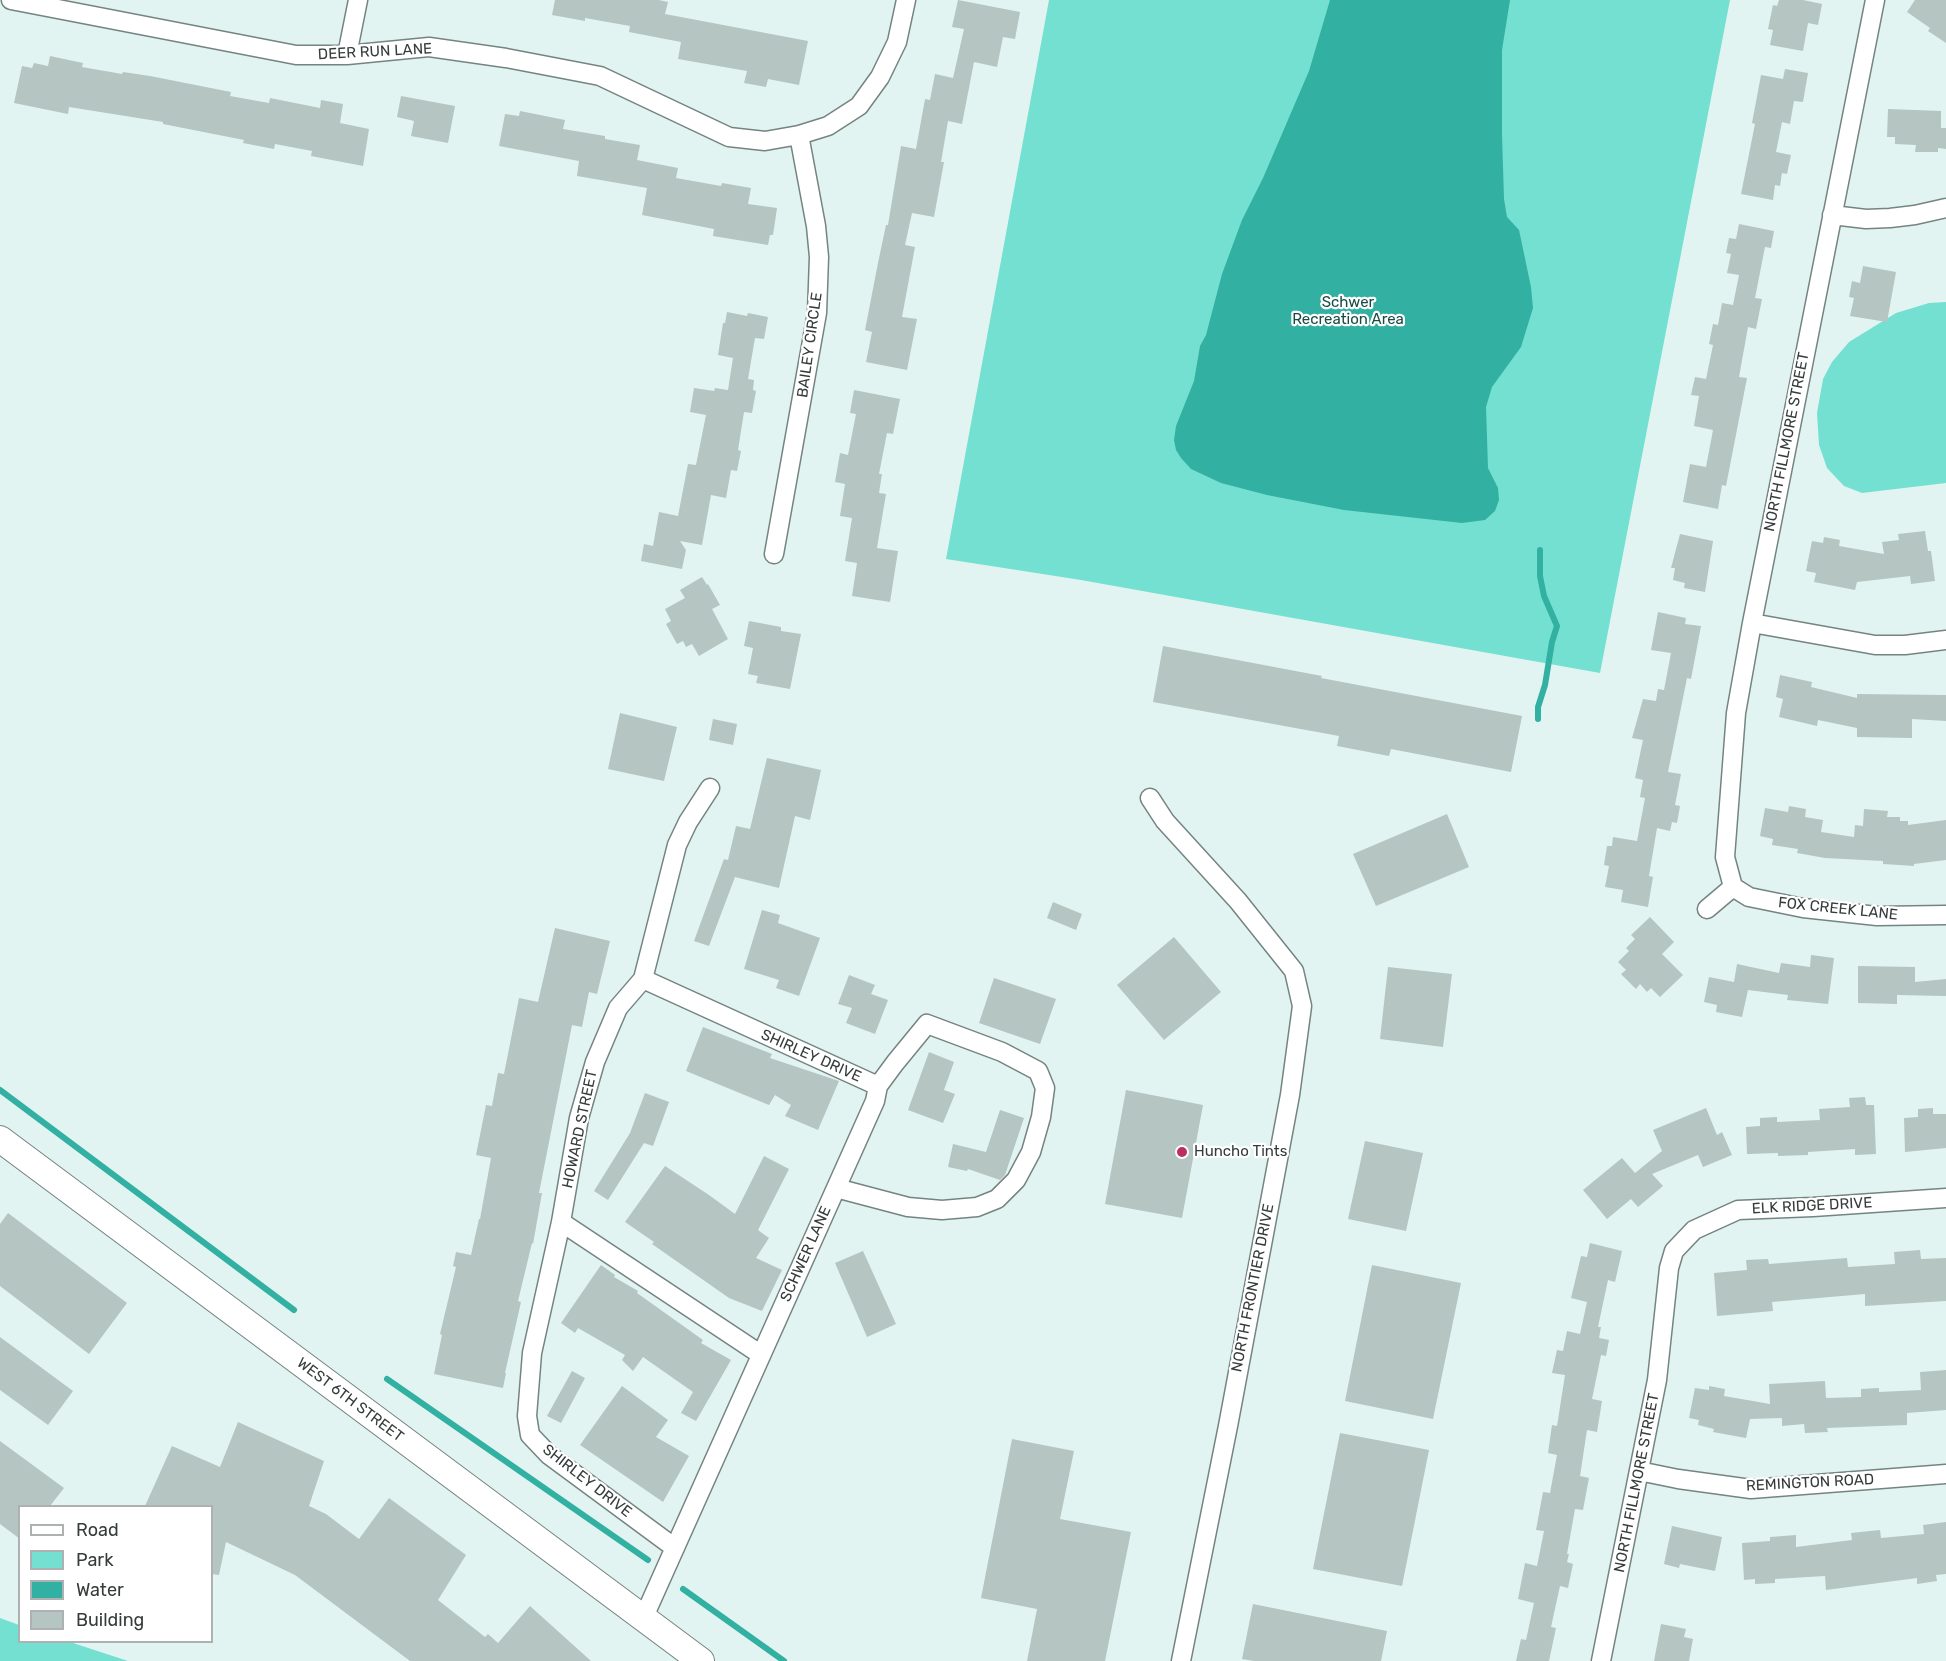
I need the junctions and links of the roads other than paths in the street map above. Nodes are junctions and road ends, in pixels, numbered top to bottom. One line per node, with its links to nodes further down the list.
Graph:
1 (11, 0): 5 (street, DEER RUN LANE)
2 (358, 0): 6 (street)
3 (906, 0): 7 (street, DEER RUN LANE)
4 (1875, 0): 9 (street, NORTH FILLMORE STREET)
5 (64, 5): 6 (street, DEER RUN LANE)
6 (347, 55): 7 (street, DEER RUN LANE)
7 (799, 135): 10 (street, BAILEY CIRCLE)
8 (1946, 208): 9 (street)
9 (1832, 215): 11 (street, NORTH FILLMORE STREET)
10 (774, 554)
11 (1752, 623): 12 (street); 15 (street, NORTH FILLMORE STREET)
12 (1946, 639)
13 (710, 788): 18 (street, HOWARD STREET)
14 (1150, 798): 31 (street, NORTH FRONTIER DRIVE)
15 (1732, 887): 16 (street); 17 (street, FOX CREEK LANE)
16 (1707, 909)
17 (1946, 915)
18 (643, 979): 19 (street, SHIRLEY DRIVE); 23 (street, HOWARD STREET)
19 (878, 1086): 21 (street, SHIRLEY DRIVE); 21 (street, SCHWER LANE)
20 (0, 1138): 29 (main road, WEST 6TH STREET)
21 (836, 1188): 25 (street, SCHWER LANE)
22 (1946, 1198): 24 (street, ELK RIDGE DRIVE)
23 (561, 1222): 25 (street); 28 (street, SHIRLEY DRIVE)
24 (1665, 1304): 26 (street, NORTH FILLMORE STREET)
25 (760, 1354): 28 (street, SCHWER LANE)
26 (1639, 1471): 27 (street, REMINGTON ROAD); 32 (street, NORTH FILLMORE STREET)
27 (1946, 1474)
28 (675, 1548): 29 (street, SCHWER LANE)
29 (643, 1619): 30 (main road, WEST 6TH STREET)
30 (701, 1661)
31 (1181, 1661)
32 (1601, 1661)

